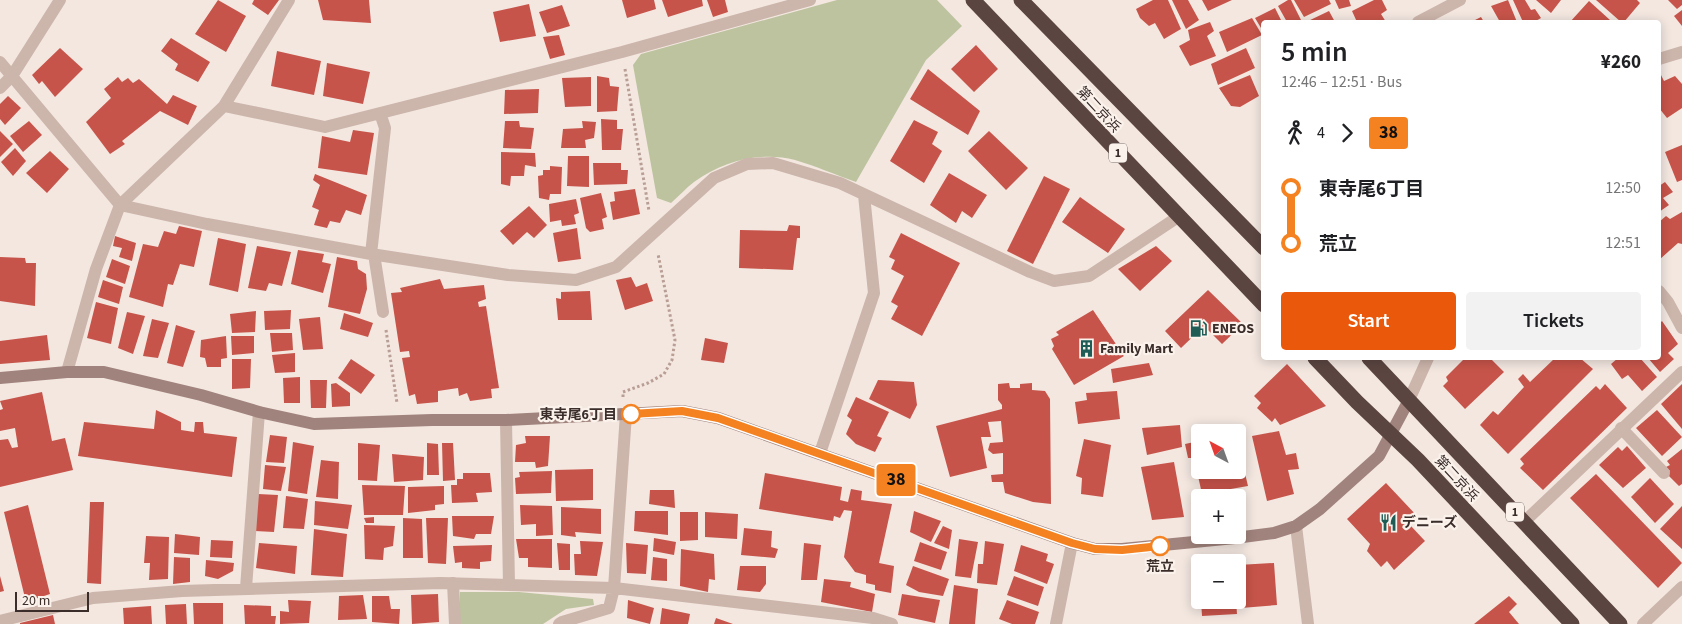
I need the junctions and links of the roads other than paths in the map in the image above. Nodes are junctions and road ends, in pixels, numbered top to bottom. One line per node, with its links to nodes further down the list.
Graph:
1 (60, 0): 11 (street)
2 (289, 0): 13 (street)
3 (810, 0): 14 (street)
4 (973, 0): 17 (highway, 第二京浜 / 1)
5 (1021, 0): 18 (highway, 第二京浜)
6 (1460, 0): 7 (street)
7 (1422, 20)
8 (1680, 55): 9 (street)
9 (1661, 60)
10 (0, 62): 11 (street)
11 (12, 76): 12 (street); 16 (street)
12 (0, 88)
13 (224, 106): 14 (street); 16 (street)
14 (380, 113): 19 (street)
15 (864, 195): 17 (street); 19 (street); 36 (street)
16 (120, 205): 19 (street); 27 (street)
17 (1178, 217): 21 (highway, 第二京浜 / 1)
18 (1261, 245)
19 (373, 254): 22 (street)
20 (1661, 293): 23 (street)
21 (1261, 302)
22 (383, 312)
23 (1682, 328)
24 (1317, 360): 35 (highway, 第二京浜)
25 (1371, 360): 30 (highway, 第二京浜 / 1)
26 (1427, 360): 30 (street)
27 (67, 372): 29 (street); 31 (street)
28 (1682, 372): 34 (street)
29 (0, 378)
30 (1409, 400): 35 (street); 38 (highway, 第二京浜 / 1)
31 (259, 412): 33 (street); 44 (street)
32 (626, 414): 33 (street); 36 (street); 45 (street)
33 (506, 420): 42 (street)
34 (1621, 428): 37 (street); 38 (street)
35 (1392, 433): 39 (street); 52 (highway, 第二京浜)
36 (820, 453): 40 (street)
37 (1664, 473)
38 (1524, 522): 53 (highway, 第二京浜 / 1)
39 (1296, 526): 40 (street); 51 (street)
40 (1072, 543): 50 (street)
41 (454, 583): 42 (street); 44 (street); 47 (street)
42 (509, 585): 45 (street)
43 (1682, 587): 54 (street)
44 (246, 588): 46 (street)
45 (614, 588): 48 (street); 49 (street)
46 (0, 621)
47 (455, 624)
48 (559, 624)
49 (892, 624)
50 (1056, 624)
51 (1308, 624)
52 (1572, 624)
53 (1620, 624)
54 (1643, 624)

